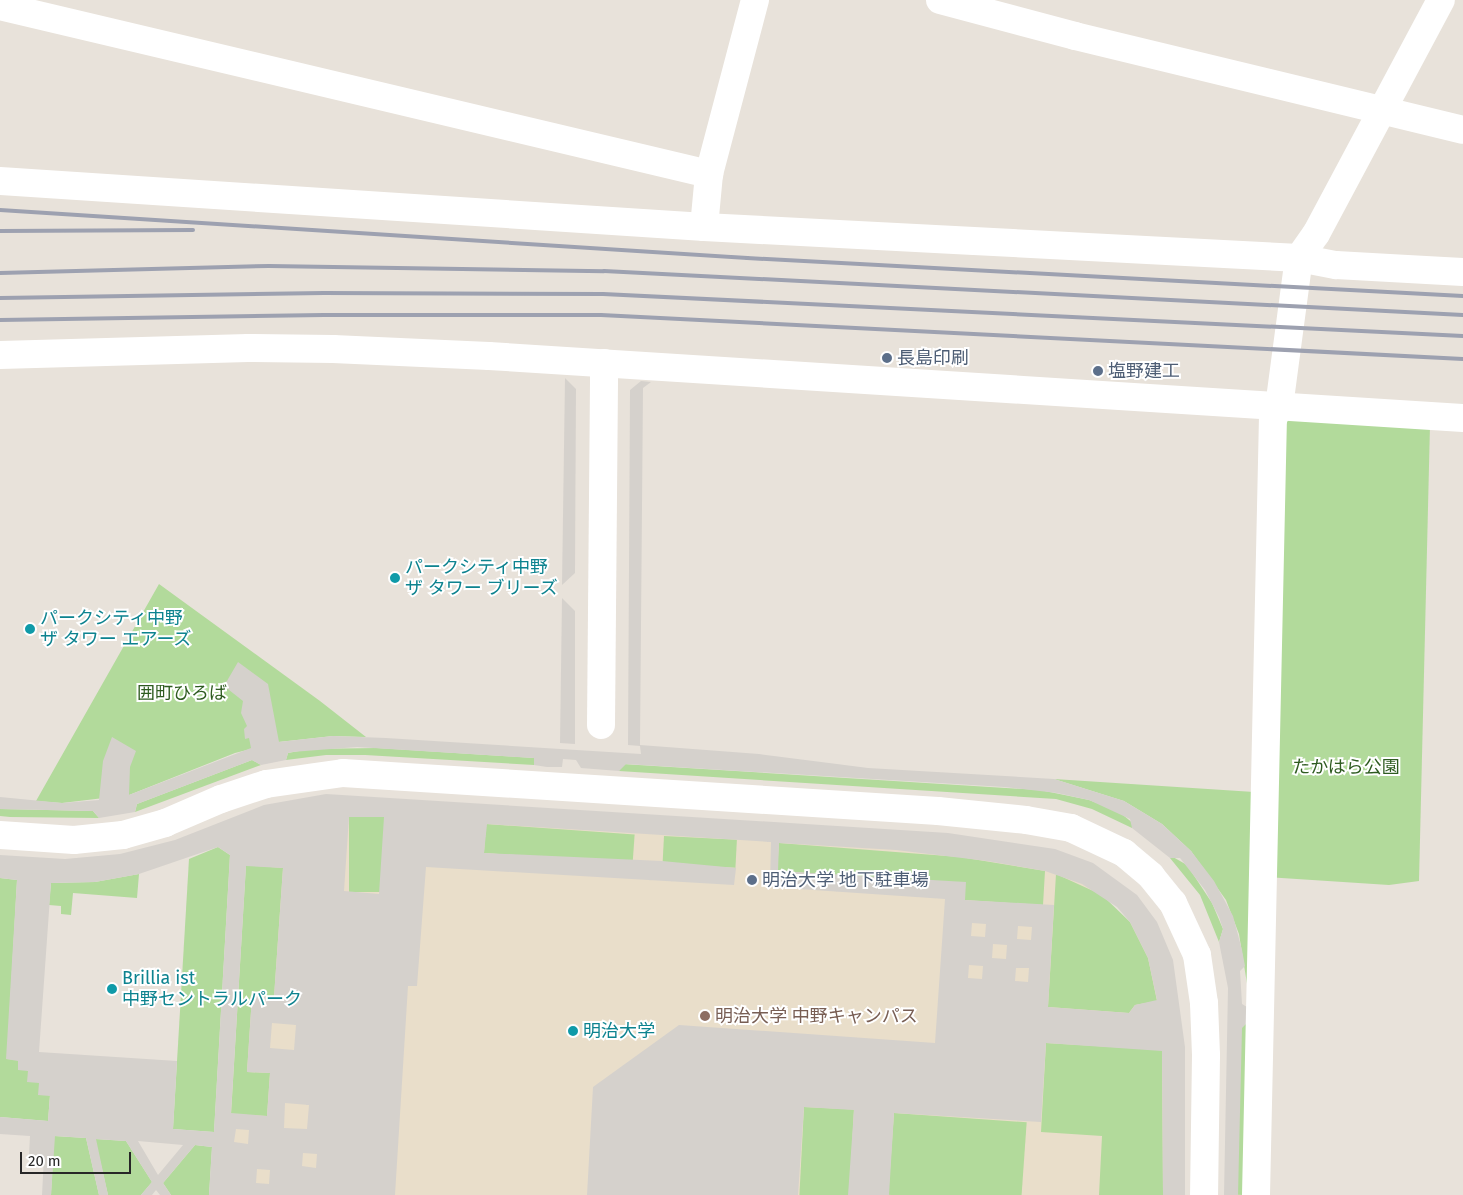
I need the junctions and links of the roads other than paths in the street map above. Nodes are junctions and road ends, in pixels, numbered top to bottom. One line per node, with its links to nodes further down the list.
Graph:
1 (755, 0): 7 (street)
2 (940, 0): 5 (street)
3 (1441, 0): 5 (street)
4 (0, 6): 7 (street)
5 (1381, 108): 6 (street); 10 (street)
6 (1463, 130)
7 (709, 174): 9 (street)
8 (0, 181): 9 (street)
9 (704, 227): 10 (street)
10 (1299, 258): 11 (street); 14 (street)
11 (1463, 272)
12 (0, 355): 13 (street)
13 (604, 363): 14 (street); 16 (street)
14 (1279, 407): 15 (street); 19 (street)
15 (1463, 418)
16 (601, 726)
17 (0, 835): 18 (street)
18 (1204, 1195)
19 (1256, 1195)

